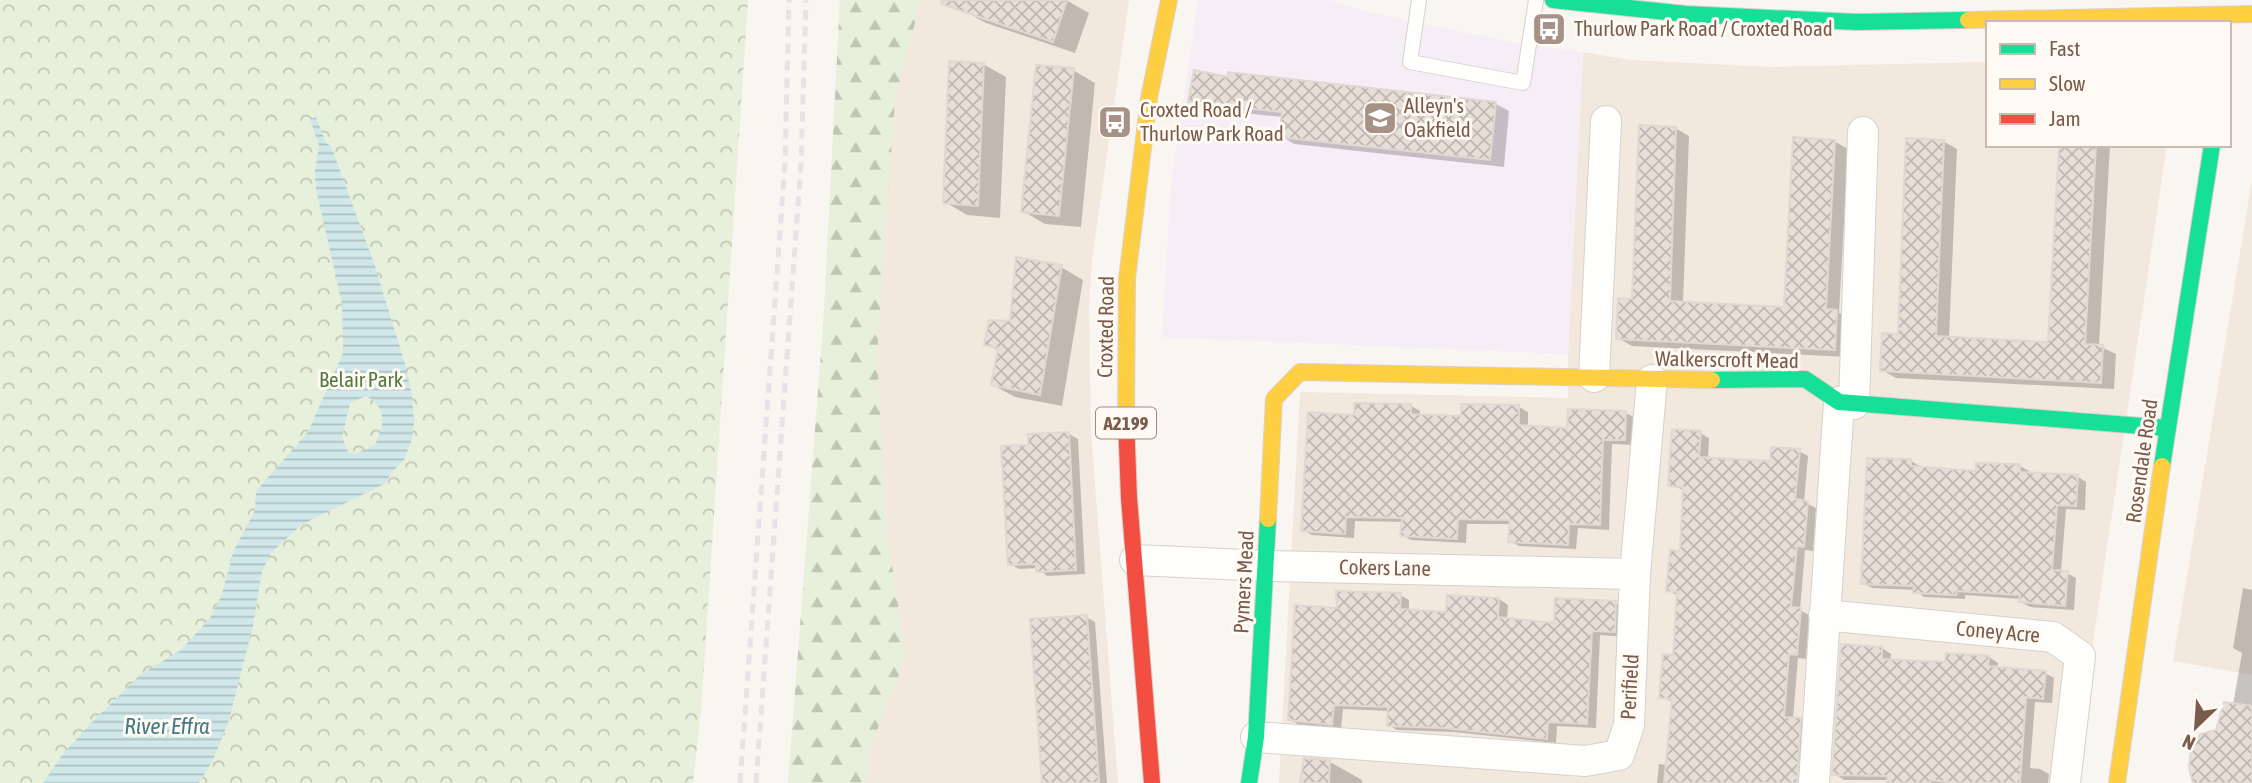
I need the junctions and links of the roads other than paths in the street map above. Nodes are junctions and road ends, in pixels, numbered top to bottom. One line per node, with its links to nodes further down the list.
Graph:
1 (1169, 0): 16 (main road, Croxted Road / A2199)
2 (1419, 0): 3 (lane)
3 (1536, 0)
4 (1553, 0): 6 (main road)
5 (2233, 7): 6 (main road); 7 (main road)
6 (1857, 11)
7 (2252, 14)
8 (1606, 121): 11 (street)
9 (1863, 132): 14 (street)
10 (2212, 147): 15 (main road, Rosendale Road)
11 (1594, 377): 12 (main road, Walkerscroft Mead); 13 (main road, Walkerscroft Mead)
12 (1652, 380): 14 (main road, Walkerscroft Mead); 18 (street, Perifield)
13 (1285, 386): 17 (main road, Pymers Mead)
14 (1846, 403): 15 (main road); 19 (street)
15 (2167, 428): 25 (main road, Rosendale Road)
16 (1135, 560): 17 (street, Cokers Lane); 21 (main road, Croxted Road / A2199)
17 (1267, 566): 18 (street, Cokers Lane); 20 (main road, Pymers Mead)
18 (1634, 574): 20 (street, Perifield)
19 (1824, 615): 23 (street); 24 (street, Coney Acre)
20 (1256, 737): 22 (main road, Pymers Mead)
21 (1152, 783)
22 (1249, 783)
23 (1814, 783)
24 (2065, 783)
25 (2117, 783)

